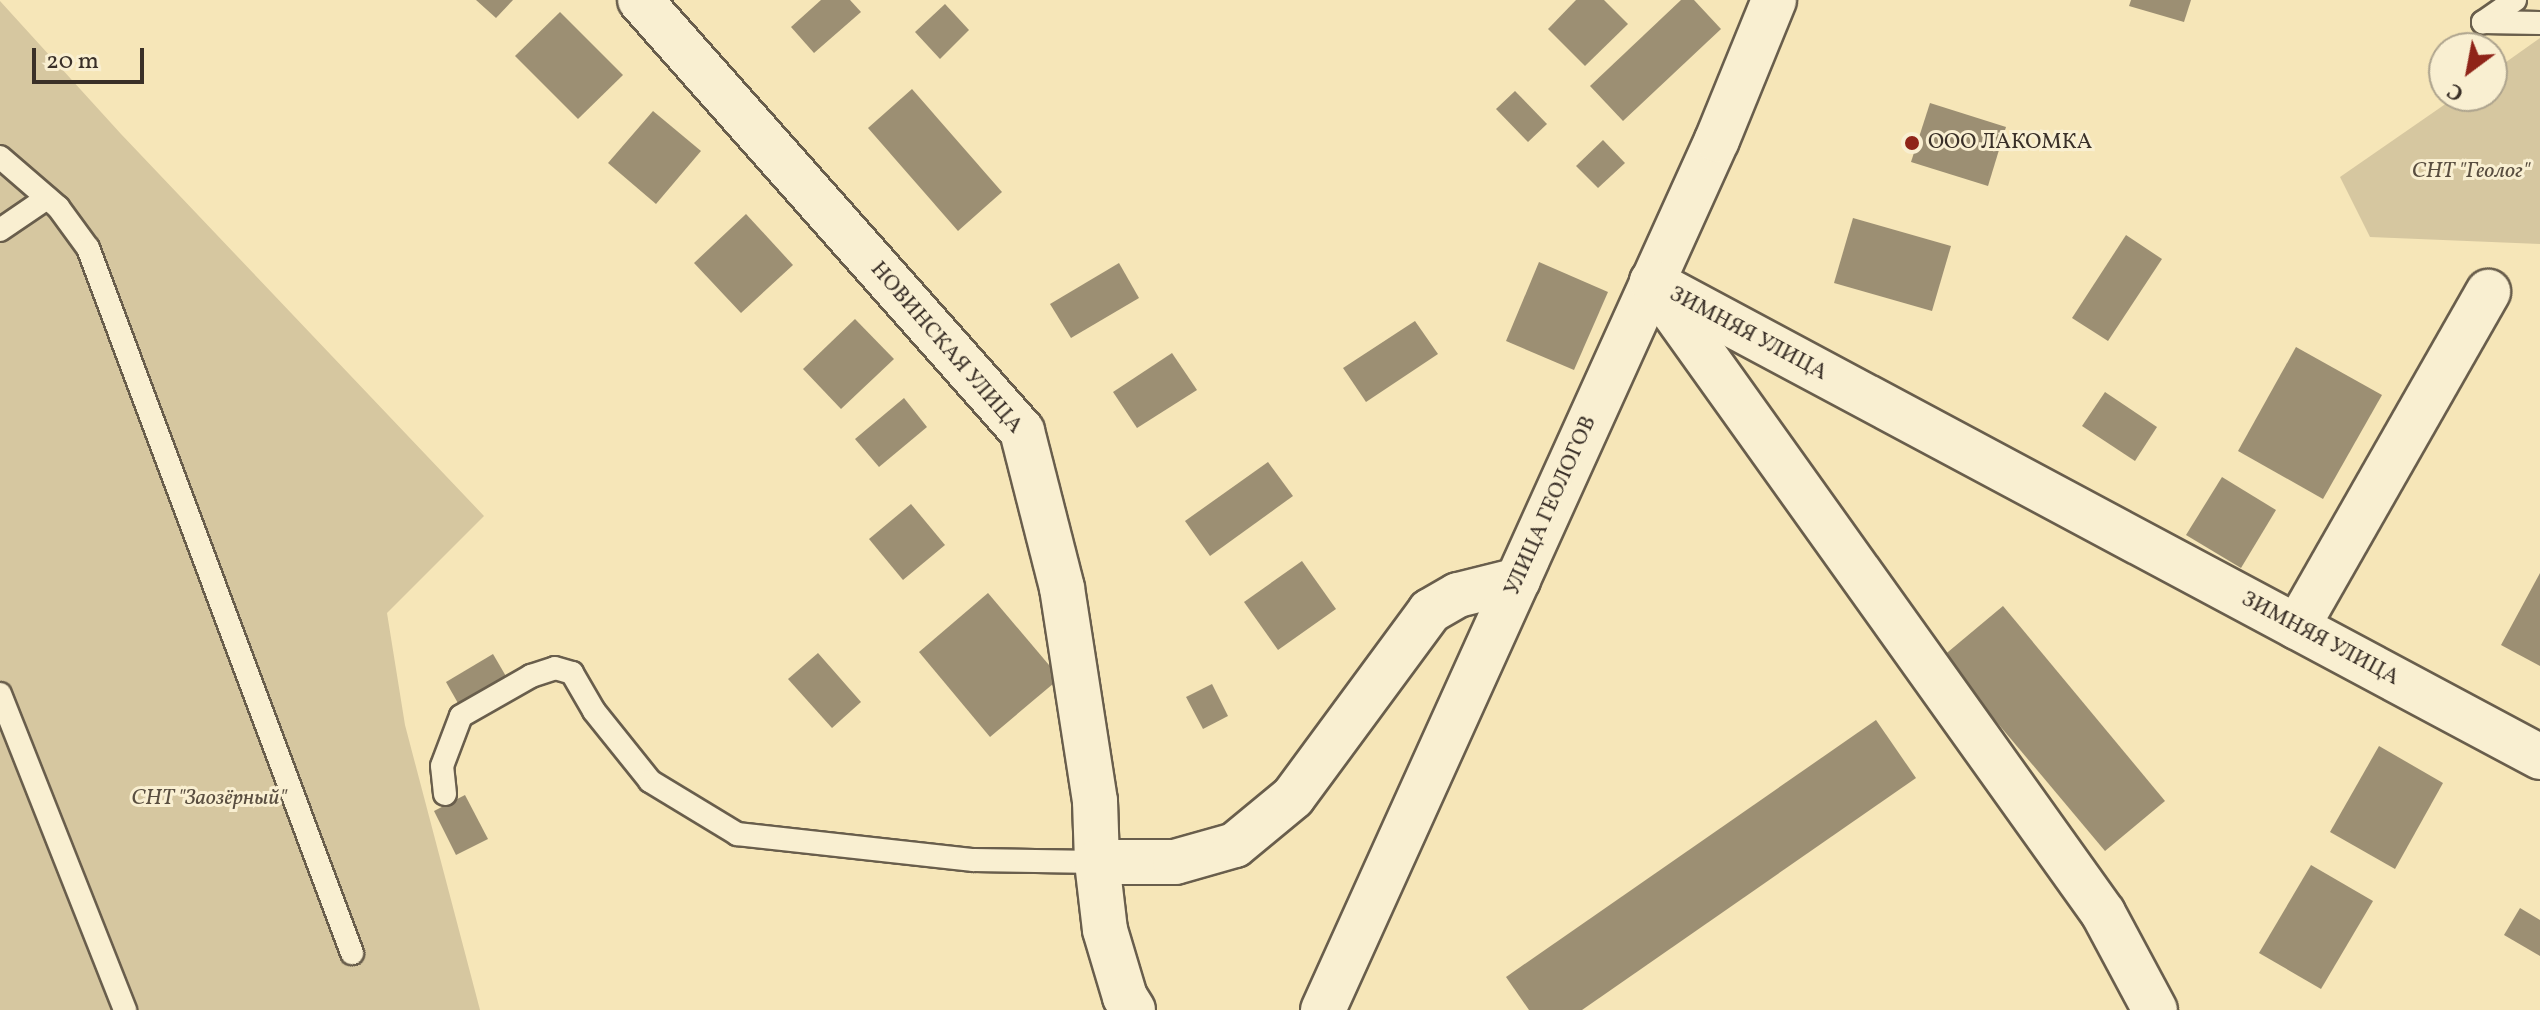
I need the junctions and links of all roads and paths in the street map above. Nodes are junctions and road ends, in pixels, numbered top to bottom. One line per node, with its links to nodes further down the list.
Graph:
1 (640, 0): 15 (street, НОВИНСКАЯ УЛИЦА)
2 (1774, 0): 8 (street, УЛИЦА ГЕОЛОГОВ)
3 (2515, 0): 4 (lane)
4 (2540, 23)
5 (0, 157): 6 (lane)
6 (47, 198): 7 (lane); 16 (lane)
7 (0, 230)
8 (1652, 282): 10 (street, УЛИЦА ГЕОЛОГОВ); 11 (street, ЗИМНЯЯ УЛИЦА); 22 (street, ЗИМНЯЯ УЛИЦА)
9 (2488, 292): 11 (street)
10 (1518, 580): 15 (street); 17 (street, УЛИЦА ГЕОЛОГОВ)
11 (2297, 627): 13 (street, ЗИМНЯЯ УЛИЦА)
12 (0, 694): 18 (lane)
13 (2540, 757)
14 (445, 794): 15 (lane)
15 (1097, 862): 19 (street, НОВИНСКАЯ УЛИЦА)
16 (352, 953)
17 (1342, 969): 20 (street, УЛИЦА ГЕОЛОГОВ); 21 (street)
18 (125, 1010)
19 (1133, 1010)
20 (1323, 1010)
21 (1360, 1010)
22 (2155, 1010)

